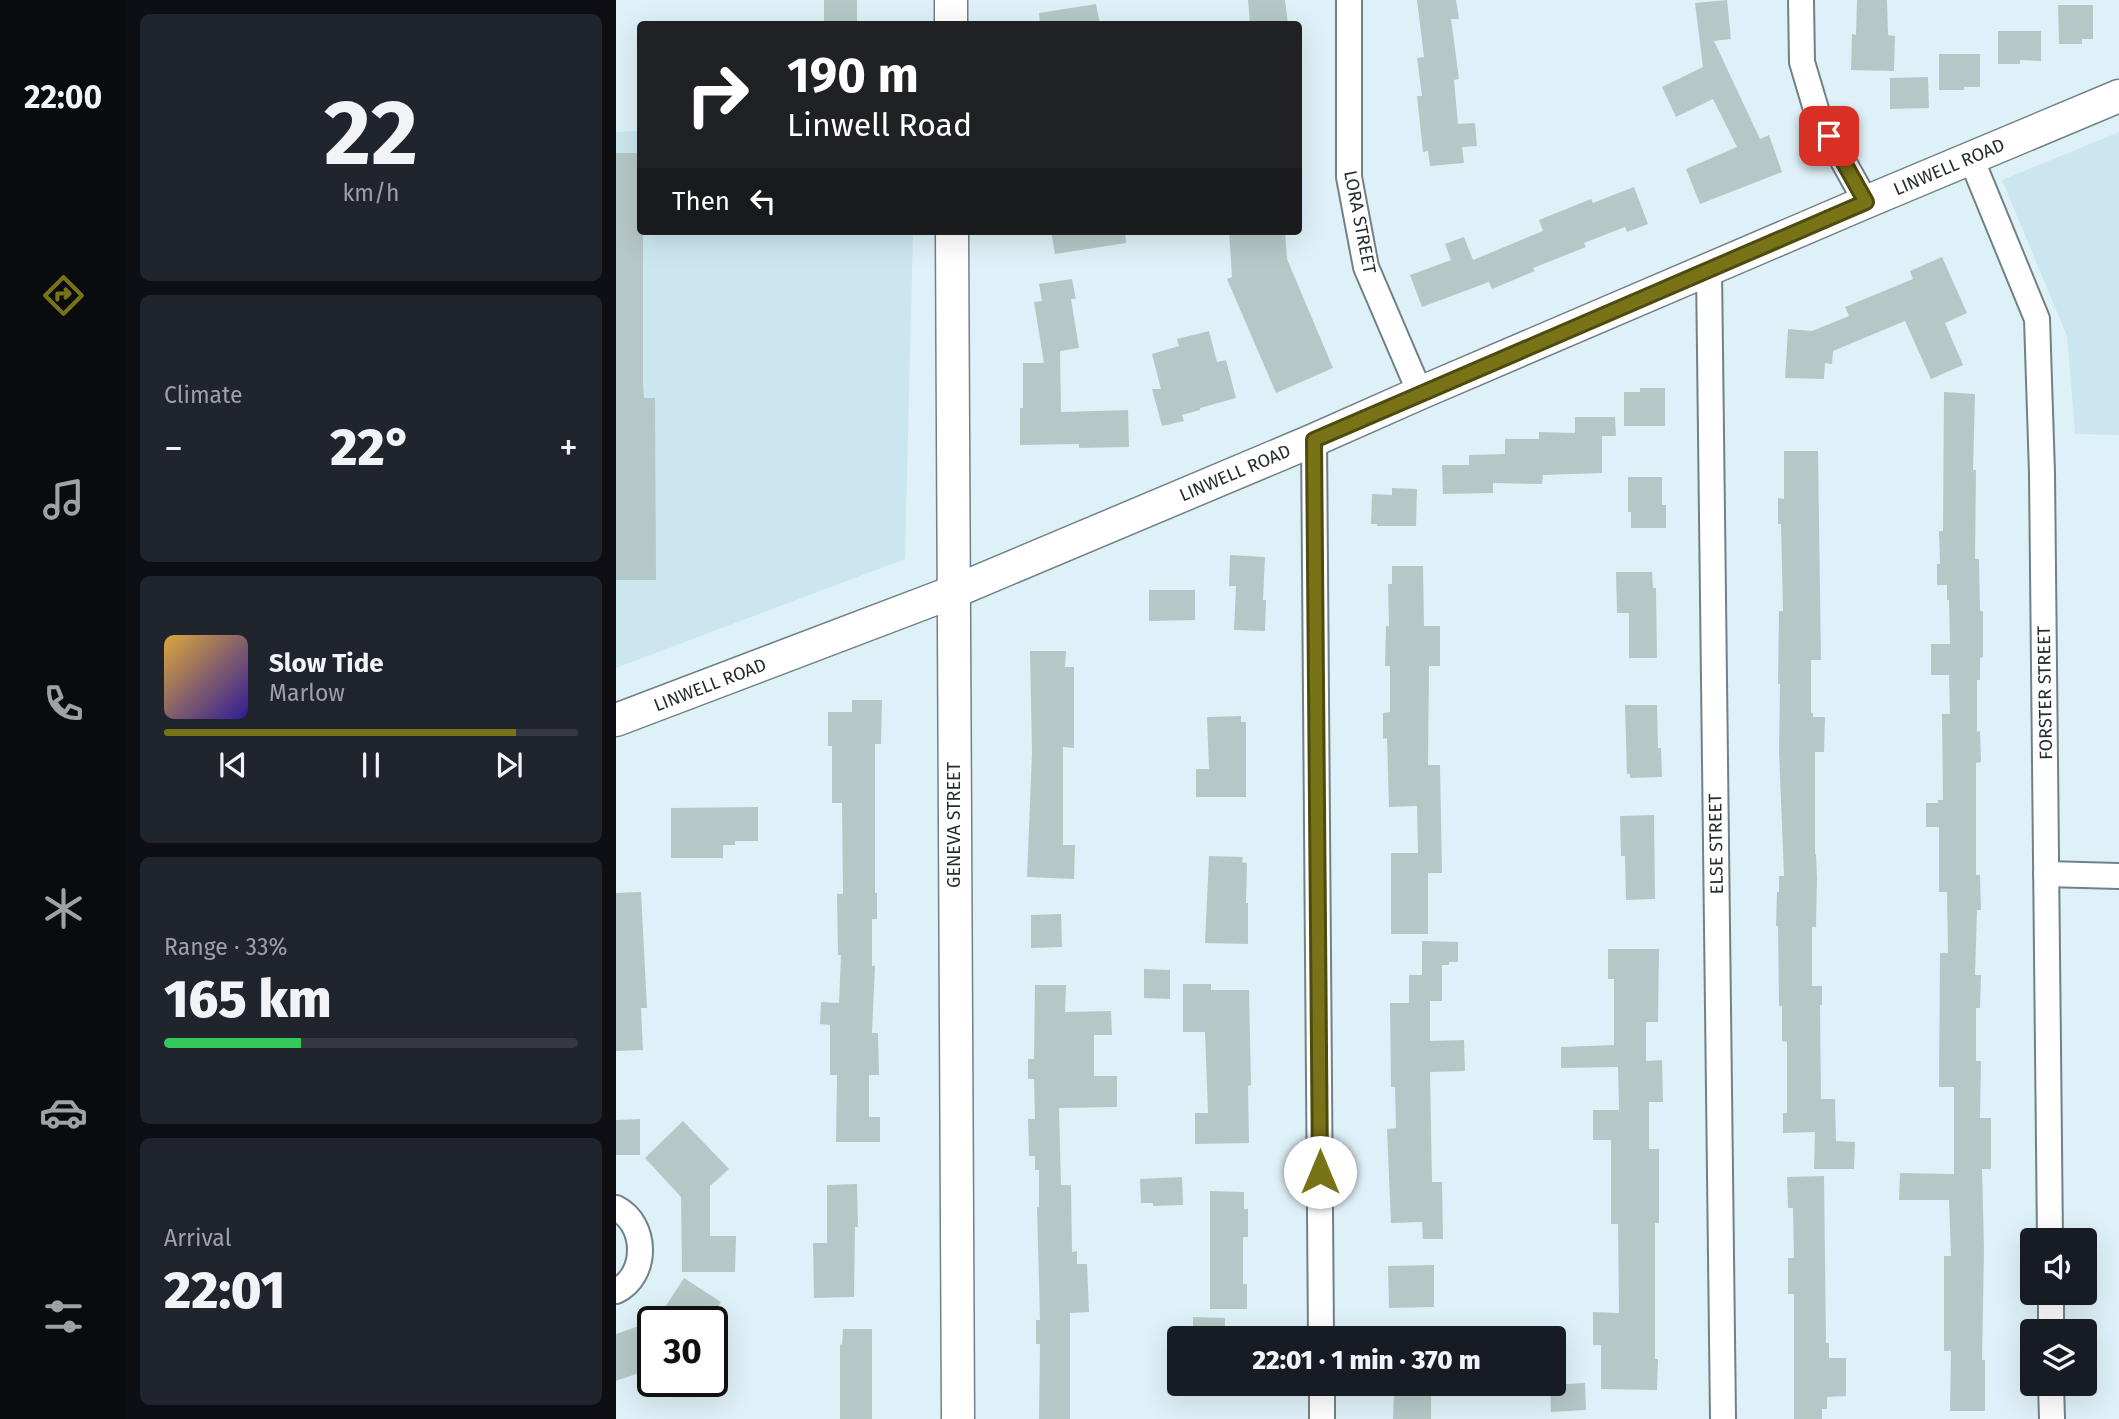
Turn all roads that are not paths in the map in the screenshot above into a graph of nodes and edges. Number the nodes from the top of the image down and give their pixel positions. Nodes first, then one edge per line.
1 (951, 0) edge
2 (1349, 0) edge
3 (1801, 0) edge
4 (951, 21) edge
5 (2119, 96) edge
6 (1971, 158) junction
7 (1866, 202) junction
8 (952, 235) edge
9 (1710, 269) junction
10 (1420, 393) junction
11 (1314, 440) junction
12 (953, 592) junction
13 (616, 720) edge
14 (2046, 874) junction
15 (2119, 876) edge
16 (616, 1208) edge
17 (2050, 1228) edge
18 (616, 1291) edge
19 (1321, 1326) edge
20 (1322, 1396) edge
21 (2052, 1396) edge
22 (958, 1419) edge
23 (1322, 1419) edge
24 (1723, 1419) edge
25 (2052, 1419) edge

1 - 4 main road
2 - 10 street, LORA STREET
3 - 7 street
5 - 6 main road, LINWELL ROAD
6 - 7 main road, LINWELL ROAD
6 - 14 street, FORSTER STREET
7 - 9 main road, LINWELL ROAD
8 - 12 main road, GENEVA STREET
9 - 10 main road, LINWELL ROAD
9 - 24 street, ELSE STREET
10 - 11 main road, LINWELL ROAD
11 - 12 main road, LINWELL ROAD
11 - 19 street
12 - 13 main road, LINWELL ROAD
12 - 22 main road, GENEVA STREET
14 - 15 street
14 - 17 street, FORSTER STREET
16 - 18 street
20 - 23 street
21 - 25 street

